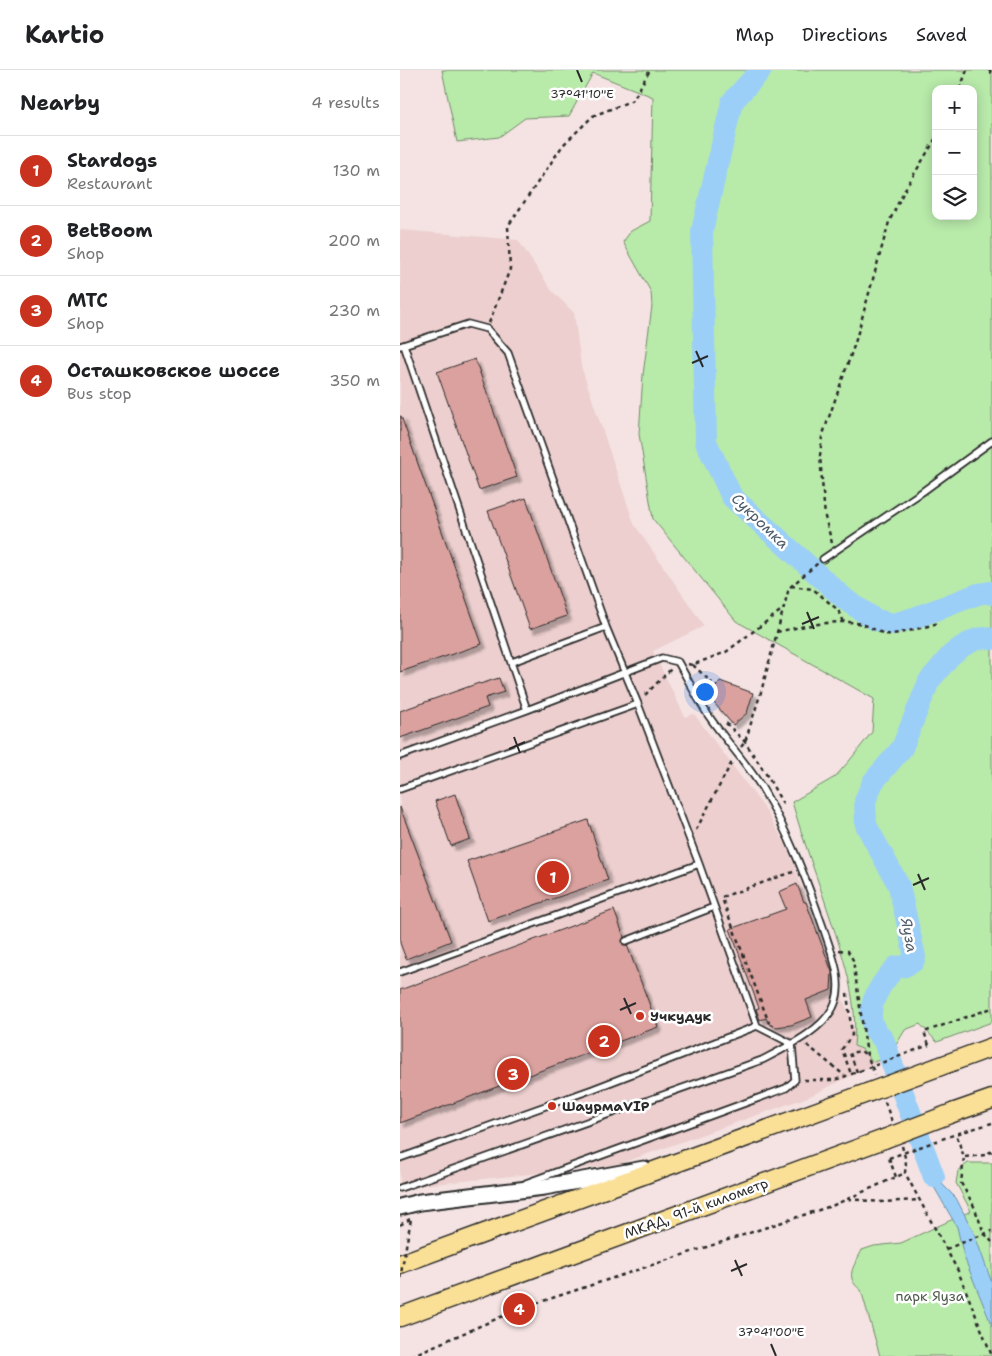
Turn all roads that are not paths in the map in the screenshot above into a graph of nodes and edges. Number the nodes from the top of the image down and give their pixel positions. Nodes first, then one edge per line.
1 (402, 346) edge
2 (992, 441) edge
3 (823, 559) road end
4 (606, 627) junction
5 (512, 662) junction
6 (625, 672) junction
7 (638, 704) junction
8 (527, 710) junction
9 (400, 756) edge
10 (400, 789) edge
11 (699, 864) junction
12 (714, 907) junction
13 (626, 941) dead end
14 (400, 972) edge
15 (757, 1026) junction
16 (792, 1044) junction
17 (992, 1048) edge
18 (992, 1098) edge
19 (400, 1158) edge
20 (675, 1163) junction
21 (400, 1188) edge
22 (506, 1191) junction
23 (400, 1207) edge
24 (400, 1264) edge
25 (474, 1290) junction
26 (400, 1317) edge
27 (400, 1324) edge

1 - 4 lane
1 - 5 lane
2 - 3 lane
4 - 5 lane
4 - 6 lane
5 - 8 lane
6 - 7 lane
6 - 8 lane
6 - 16 lane
7 - 10 lane
7 - 11 lane
8 - 9 lane
11 - 12 lane
11 - 14 lane
12 - 13 lane
12 - 15 lane
15 - 16 lane
15 - 19 lane
16 - 21 lane
16 - 22 lane
17 - 20 highway, bridge
18 - 25 highway, МКАД, 91-й километр, bridge
20 - 22 main road
20 - 24 highway
22 - 23 main road
25 - 26 highway, МКАД, 91-й километр
25 - 27 main road

